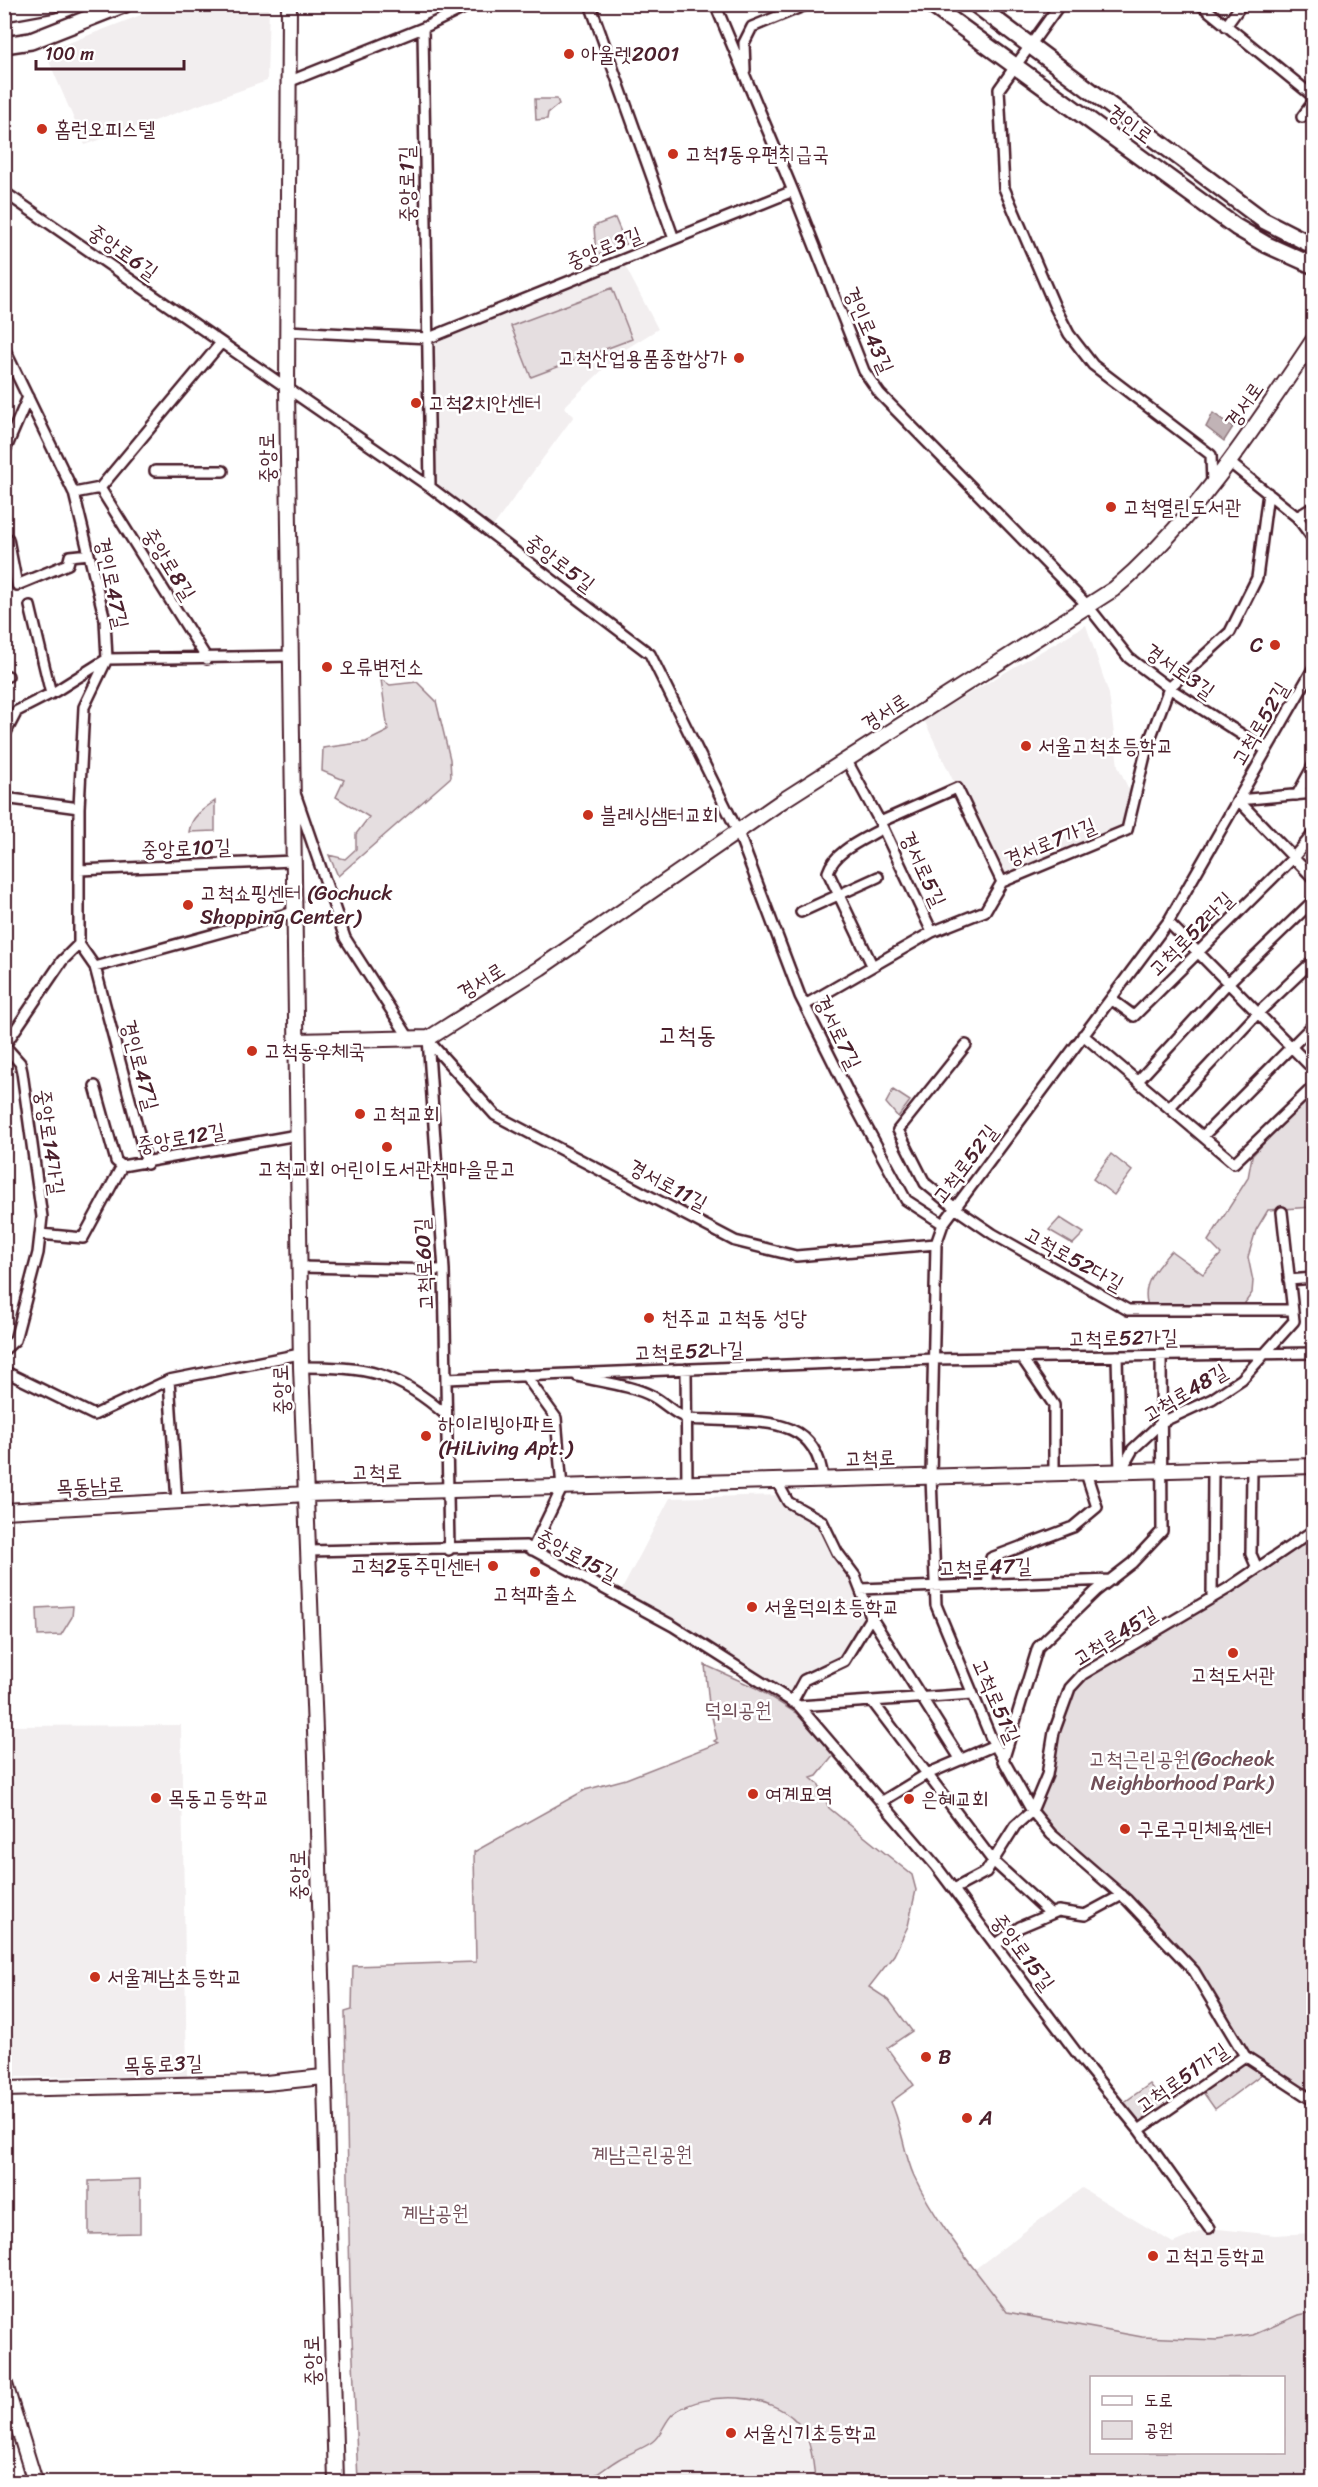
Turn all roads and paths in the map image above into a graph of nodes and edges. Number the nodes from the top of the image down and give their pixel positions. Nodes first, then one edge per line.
1 (54, 4) edge
2 (125, 4) edge
3 (289, 4) edge
4 (472, 4) edge
5 (590, 4) edge
6 (715, 4) edge
7 (808, 4) edge
8 (930, 4) edge
9 (975, 4) edge
10 (1060, 4) edge
11 (1200, 4) edge
12 (1242, 4) edge
13 (4, 14) edge
14 (1226, 26) junction
15 (423, 28) junction
16 (1029, 44) junction
17 (4, 45) edge
18 (1013, 65) junction
19 (288, 82) junction
20 (747, 84) junction
21 (1314, 97) edge
22 (1314, 101) edge
23 (1302, 117) dead end
24 (793, 191) junction
25 (4, 192) edge
26 (674, 239) junction
27 (1314, 246) edge
28 (1314, 266) edge
29 (287, 331) junction
30 (429, 338) junction
31 (1314, 339) edge
32 (221, 342) junction
33 (4, 348) edge
34 (287, 388) junction
35 (28, 397) junction
36 (4, 453) edge
37 (1229, 462) junction
38 (155, 471) dead end
39 (223, 471) dead end
40 (1212, 484) junction
41 (430, 487) junction
42 (100, 488) junction
43 (74, 493) junction
44 (1268, 493) junction
45 (1314, 507) edge
46 (1297, 517) junction
47 (4, 539) edge
48 (1314, 540) edge
49 (89, 554) junction
50 (30, 606) dead end
51 (1088, 606) junction
52 (291, 656) junction
53 (107, 658) junction
54 (207, 659) junction
55 (1314, 667) edge
56 (1169, 688) junction
57 (51, 694) junction
58 (4, 736) edge
59 (1266, 750) junction
60 (847, 761) junction
61 (1314, 764) edge
62 (292, 785) junction
63 (1314, 793) edge
64 (1297, 795) junction
65 (4, 798) edge
66 (1238, 800) junction
67 (80, 808) junction
68 (882, 825) junction
69 (738, 832) junction
70 (1314, 833) edge
71 (1293, 858) junction
72 (293, 861) junction
73 (79, 870) junction
74 (878, 877) dead end
75 (1314, 879) edge
76 (1002, 882) junction
77 (839, 896) junction
78 (1314, 900) edge
79 (294, 912) junction
80 (801, 912) dead end
81 (1168, 922) junction
82 (932, 932) junction
83 (79, 944) junction
84 (1197, 952) junction
85 (1314, 960) edge
86 (872, 965) junction
87 (95, 967) junction
88 (1228, 983) junction
89 (1112, 999) junction
90 (805, 1005) junction
91 (1258, 1013) junction
92 (1314, 1024) edge
93 (1083, 1035) junction
94 (409, 1038) junction
95 (428, 1038) junction
96 (296, 1041) junction
97 (966, 1044) dead end
98 (5, 1045) edge
99 (1290, 1046) junction
100 (1314, 1070) edge
101 (1138, 1081) junction
102 (95, 1086) dead end
103 (1314, 1086) edge
104 (1170, 1107) junction
105 (297, 1135) junction
106 (1203, 1136) junction
107 (147, 1164) junction
108 (122, 1166) junction
109 (955, 1208) junction
110 (1282, 1212) dead end
111 (943, 1224) junction
112 (40, 1234) junction
113 (936, 1244) junction
114 (299, 1267) junction
115 (444, 1270) junction
116 (1314, 1278) edge
117 (1289, 1280) junction
118 (1292, 1310) junction
119 (4, 1350) edge
120 (1314, 1353) edge
121 (1266, 1354) junction
122 (1117, 1356) junction
123 (1161, 1356) junction
124 (1022, 1358) junction
125 (933, 1359) junction
126 (301, 1361) junction
127 (686, 1369) junction
128 (4, 1371) edge
129 (567, 1374) junction
130 (525, 1375) junction
131 (446, 1379) junction
132 (169, 1380) junction
133 (447, 1416) junction
134 (687, 1418) junction
135 (1162, 1422) junction
136 (1314, 1466) edge
137 (1252, 1468) junction
138 (1213, 1469) junction
139 (1163, 1470) junction
140 (1120, 1472) junction
141 (1086, 1473) junction
142 (1054, 1474) junction
143 (931, 1477) junction
144 (823, 1480) junction
145 (777, 1482) junction
146 (687, 1484) junction
147 (562, 1488) junction
148 (448, 1491) junction
149 (307, 1494) junction
150 (177, 1502) junction
151 (4, 1511) edge
152 (1314, 1530) edge
153 (449, 1550) junction
154 (532, 1550) junction
155 (309, 1551) junction
156 (1257, 1568) junction
157 (1111, 1580) junction
158 (987, 1585) junction
159 (935, 1586) junction
160 (860, 1589) junction
161 (1212, 1598) junction
162 (871, 1617) junction
163 (973, 1694) junction
164 (920, 1698) junction
165 (872, 1701) junction
166 (795, 1704) junction
167 (995, 1745) junction
168 (961, 1760) junction
169 (1003, 1761) junction
170 (927, 1774) junction
171 (881, 1802) junction
172 (1032, 1811) junction
173 (993, 1861) junction
174 (954, 1889) junction
175 (1122, 1895) junction
176 (1052, 1914) junction
177 (995, 1945) junction
178 (1245, 2056) junction
179 (323, 2077) junction
180 (4, 2089) edge
181 (1314, 2101) edge
182 (1139, 2130) junction
183 (1209, 2228) dead end
184 (4, 2381) edge
185 (35, 2482) edge
186 (336, 2482) edge

1 - 13 main road
2 - 17 main road
3 - 19 main road, 중앙로
4 - 15 street
5 - 26 street
6 - 20 street, 경인로43길
7 - 20 street
8 - 18 main road, 경인로
9 - 16 main road, 경인로
10 - 16 street
11 - 14 street
12 - 14 street
14 - 21 street
15 - 19 street
15 - 30 street, 중앙로1길
16 - 18 street
16 - 27 main road, 경인로
18 - 28 main road, 경인로
18 - 40 street
19 - 29 main road, 중앙로
20 - 24 street, 경인로43길
22 - 23 street
24 - 26 street, 중앙로3길
24 - 51 street, 경인로43길
25 - 32 street, 중앙로6길
26 - 30 street, 중앙로3길
29 - 30 street, 중앙로3길
29 - 34 main road, 중앙로
30 - 41 street
31 - 37 main road, 경서로
32 - 34 street, 중앙로6길
32 - 42 street
33 - 35 street, 경인로47길
34 - 41 street, 중앙로5길
34 - 52 main road, 중앙로
35 - 36 street
35 - 43 street, 경인로47길
37 - 40 main road, 경서로
37 - 44 street
38 - 39 street
40 - 51 main road, 경서로
41 - 69 street, 중앙로5길
42 - 43 street
42 - 54 street, 중앙로8길
43 - 49 street, 경인로47길
44 - 46 street
44 - 56 street
45 - 46 street
46 - 48 street
47 - 49 street
49 - 53 street, 경인로47길
50 - 57 street
51 - 56 street, 경서로3길
51 - 60 main road, 경서로
52 - 54 street
52 - 62 main road, 중앙로
53 - 54 street
53 - 57 street
53 - 67 street, 경인로47길
55 - 59 street, 고척로52길
56 - 59 street, 경서로3길
56 - 76 street, 경서로7가길
57 - 58 street
59 - 66 street, 고척로52길
60 - 68 street, 경서로5길
60 - 69 main road, 경서로
61 - 64 street
62 - 72 main road, 중앙로
62 - 94 street
63 - 64 street, 고척로52길
64 - 66 street, 고척로52길
65 - 67 street
66 - 71 street
66 - 81 street, 고척로52길
67 - 73 street, 경인로47길
68 - 76 street, 경서로5길
68 - 77 street
68 - 82 street, 경서로5길
69 - 90 street, 경서로7길
69 - 95 main road, 경서로
70 - 71 street, 고척로52라길
71 - 75 street
71 - 84 street, 고척로52라길
72 - 73 street, 중앙로10길
72 - 79 main road, 중앙로
73 - 83 street, 경인로47길
74 - 77 street
76 - 82 street, 경서로7가길
77 - 80 street
77 - 86 street
78 - 88 street
79 - 87 street
79 - 96 main road, 중앙로
81 - 84 street
81 - 89 street, 고척로52길
82 - 86 street, 경서로7가길
83 - 87 street, 경인로47길
83 - 98 street
84 - 88 street
84 - 89 street, 고척로52라길
85 - 91 street
86 - 90 street, 경서로7가길
87 - 107 street, 경인로47길
88 - 91 street
88 - 101 street
89 - 93 street, 고척로52길
90 - 111 street, 경서로7길
91 - 99 street
91 - 104 street
92 - 99 street
93 - 101 street
93 - 109 street, 고척로52길
94 - 95 main road
94 - 96 main road
95 - 113 street, 경서로11길
95 - 115 street, 고척로60길
96 - 105 main road, 중앙로
97 - 109 street, 고척로52다길
98 - 112 street, 중앙로14가길
99 - 100 street
99 - 106 street
101 - 104 street
102 - 108 street
103 - 106 street
104 - 106 street
105 - 107 street, 중앙로12길
105 - 114 main road, 중앙로
107 - 108 street, 중앙로12길
108 - 112 street, 중앙로12길
109 - 111 street, 고척로52길
109 - 118 street, 고척로52다길
110 - 117 street, 고척로48길
111 - 113 street, 고척로52길
112 - 119 street, 중앙로14가길
113 - 125 street, 고척로52길
114 - 115 street
114 - 126 main road, 중앙로
115 - 131 street, 고척로60길
116 - 117 street
117 - 118 street, 고척로48길
118 - 121 street, 고척로48길
120 - 121 street, 고척로52가길
121 - 123 street, 고척로52가길
121 - 135 street, 고척로48길
122 - 123 street, 고척로52가길
122 - 124 street, 고척로52가길
122 - 140 street
123 - 135 street
124 - 125 street, 고척로52가길
124 - 142 street
125 - 127 street, 고척로52나길
125 - 143 street, 고척로52길
126 - 132 street
126 - 133 street
126 - 149 main road, 중앙로
127 - 129 street, 고척로52나길
127 - 134 street
128 - 132 street
129 - 130 street, 고척로52나길
129 - 134 street
130 - 131 street, 고척로52나길
130 - 147 street
131 - 133 street, 고척로60길
132 - 150 street
133 - 148 street, 고척로60길
134 - 144 street
134 - 146 street
135 - 139 street
135 - 140 street, 고척로48길
136 - 137 main road, 고척로
137 - 138 main road, 고척로
137 - 156 street
138 - 139 main road, 고척로
138 - 161 street
139 - 140 main road, 고척로
139 - 157 street
140 - 141 main road, 고척로
141 - 142 main road, 고척로
141 - 158 street
142 - 143 main road, 고척로
143 - 144 main road, 고척로
143 - 159 street, 고척로51길
144 - 145 main road, 고척로
145 - 146 main road, 고척로
145 - 160 street
146 - 147 main road, 고척로
147 - 148 main road, 고척로
147 - 154 street
148 - 149 main road, 고척로
148 - 153 street
149 - 150 main road, 목동남로
149 - 155 main road, 중앙로
150 - 151 main road, 목동남로
152 - 156 street, 고척로45길
153 - 154 street, 중앙로15길
153 - 155 street, 중앙로15길
154 - 166 street, 중앙로15길
155 - 179 main road, 중앙로
156 - 161 street, 고척로45길
157 - 158 street, 고척로47길
157 - 169 street
158 - 159 street, 고척로47길
159 - 160 street, 고척로47길
159 - 163 street, 고척로51길
160 - 162 street
161 - 172 street, 고척로45길
162 - 164 street
162 - 166 street
163 - 164 street
163 - 167 street, 고척로51길
164 - 165 street
164 - 168 street
165 - 166 street
165 - 170 street
166 - 171 street, 중앙로15길
167 - 168 street
167 - 169 street, 고척로51길
168 - 170 street
169 - 172 street, 고척로51길
170 - 171 street
170 - 173 street
171 - 174 street, 중앙로15길
172 - 173 street, 고척로45길
172 - 175 street, 고척로51길
173 - 174 street, 고척로45길
173 - 176 street
174 - 177 street, 중앙로15길
175 - 176 street
175 - 178 street, 고척로51길
176 - 177 street
177 - 182 street, 중앙로15길
178 - 181 street, 고척로51길
178 - 182 street, 고척로51가길
179 - 180 main road, 목동로3길
179 - 186 main road, 중앙로
182 - 183 street, 중앙로15길
184 - 185 main road

